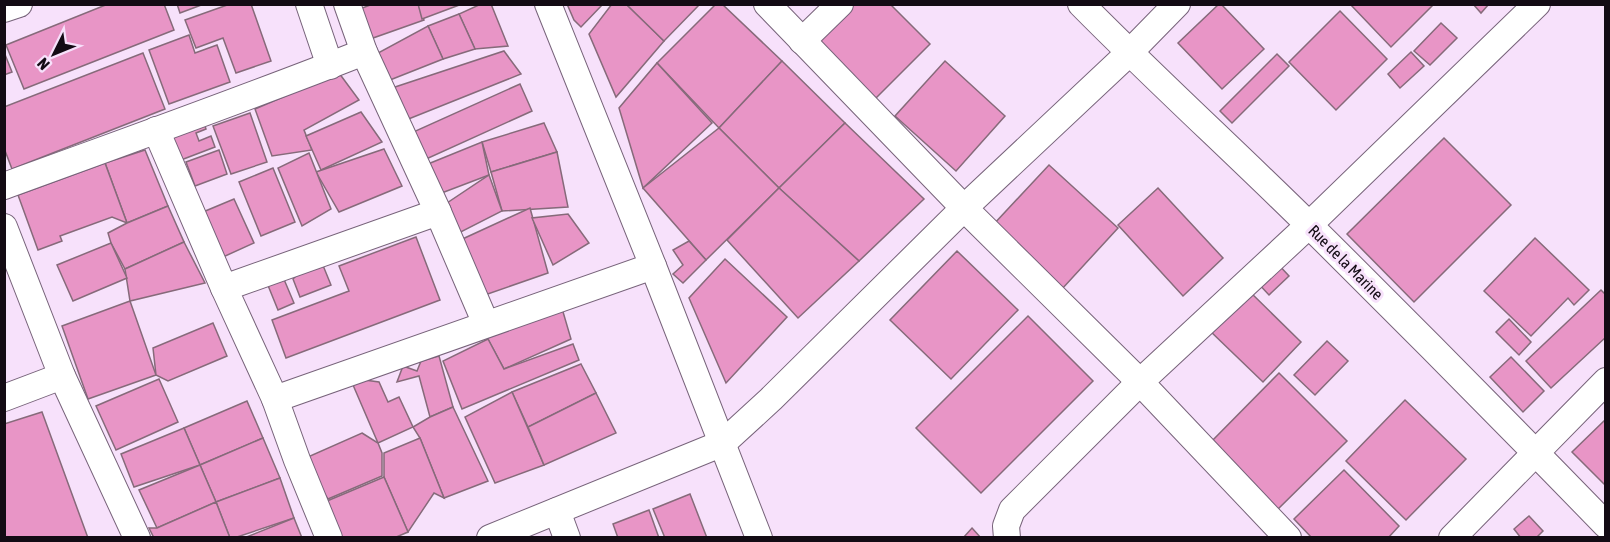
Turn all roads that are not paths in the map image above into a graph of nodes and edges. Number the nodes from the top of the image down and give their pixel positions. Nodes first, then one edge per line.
1 (19, 4) edge
2 (309, 4) edge
3 (347, 4) edge
4 (548, 4) edge
5 (766, 4) edge
6 (840, 4) edge
7 (1082, 4) edge
8 (1177, 4) edge
9 (1537, 4) edge
10 (4, 9) edge
11 (802, 41) junction
12 (364, 52) junction
13 (1129, 53) junction
14 (330, 66) junction
15 (156, 130) junction
16 (4, 186) edge
17 (964, 208) junction
18 (438, 212) junction
19 (1309, 225) junction
20 (4, 227) edge
21 (653, 266) junction
22 (224, 288) junction
23 (486, 324) junction
24 (62, 376) junction
25 (1605, 381) edge
26 (1140, 382) junction
27 (4, 398) edge
28 (275, 399) junction
29 (723, 443) junction
30 (1536, 453) junction
31 (557, 511) junction
32 (1605, 525) edge
33 (137, 537) edge
34 (329, 537) edge
35 (490, 537) edge
36 (567, 537) edge
37 (759, 537) edge
38 (1008, 537) edge
39 (1288, 537) edge
40 (1452, 537) edge

1 - 10 street
2 - 14 street
3 - 12 street
4 - 21 street
5 - 11 street
6 - 11 street
7 - 13 street, Rue de la Marine
8 - 13 street
9 - 19 street
11 - 17 street
12 - 14 street
12 - 18 street
13 - 17 street
13 - 19 street, Rue de la Marine
14 - 15 street
15 - 16 street
15 - 22 street
17 - 26 street
17 - 29 street
18 - 22 street
18 - 23 street
19 - 26 street
19 - 30 street, Rue de la Marine
20 - 24 street
21 - 23 street
21 - 29 street
22 - 28 street
23 - 28 street
24 - 27 street
24 - 33 street
25 - 30 street
26 - 38 street
26 - 39 street
28 - 34 street
29 - 31 street
29 - 37 street
30 - 32 street, Rue de la Marine
30 - 40 street
31 - 35 street
31 - 36 street

